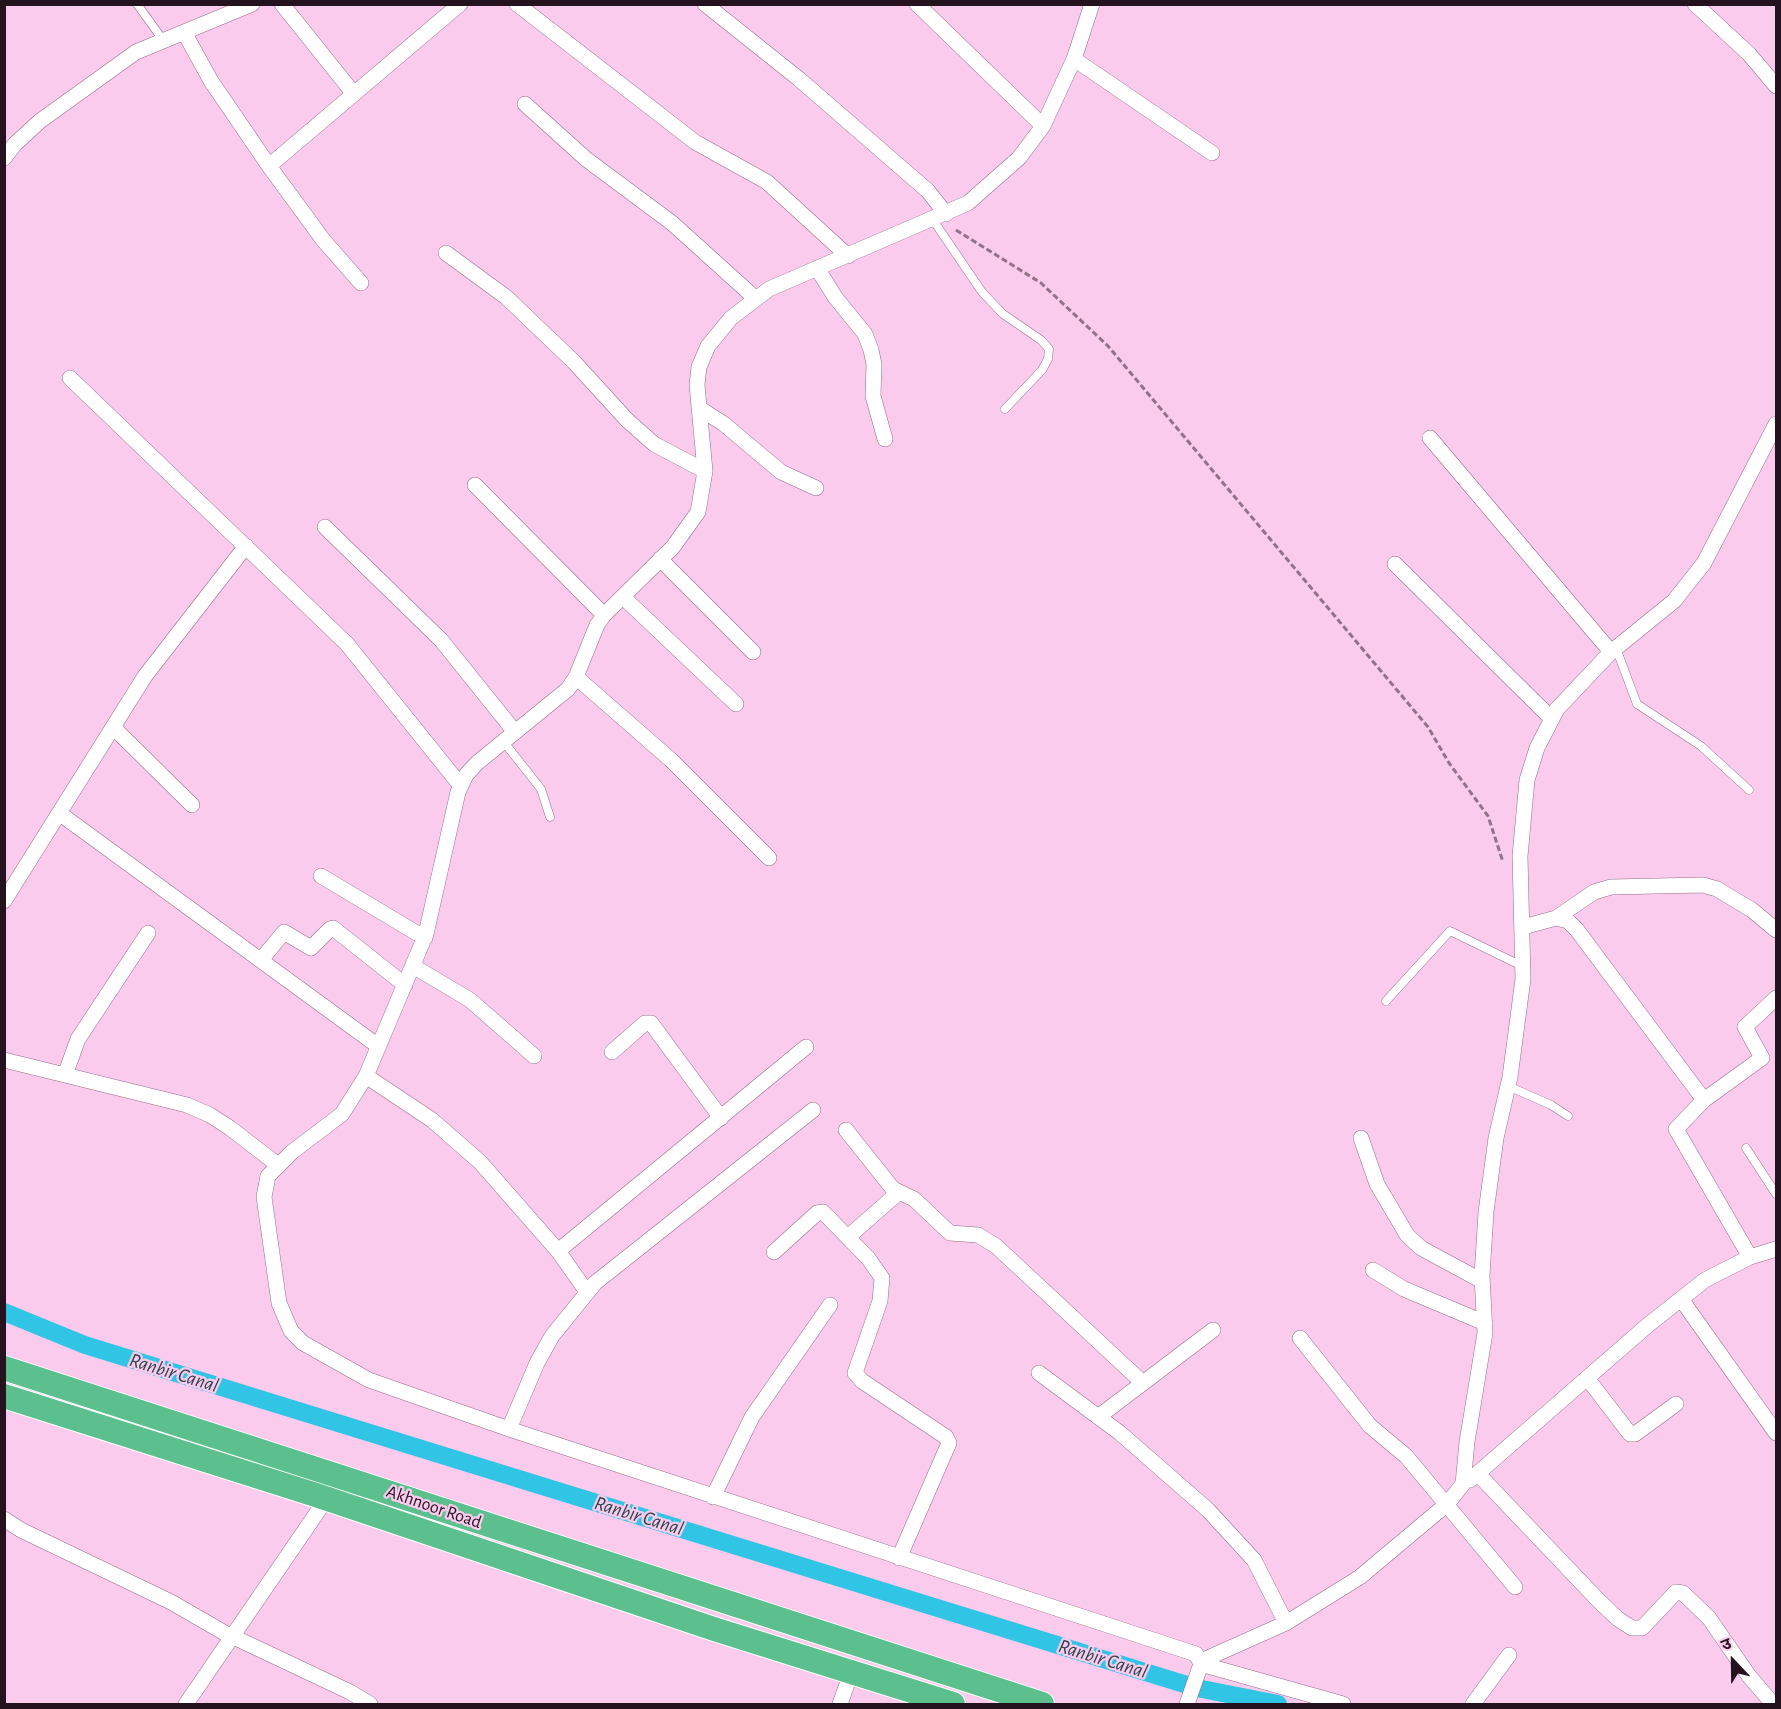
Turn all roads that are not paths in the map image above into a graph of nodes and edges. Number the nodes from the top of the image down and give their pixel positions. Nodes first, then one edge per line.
1 (137, 4) edge
2 (252, 4) edge
3 (282, 4) edge
4 (460, 4) edge
5 (517, 4) edge
6 (705, 4) edge
7 (917, 4) edge
8 (1092, 4) edge
9 (1695, 4) edge
10 (184, 32) junction
11 (163, 40) junction
12 (1074, 59) junction
13 (1776, 86) edge
14 (354, 94) junction
15 (525, 104) dead end
16 (1043, 126) junction
17 (1212, 153) dead end
18 (4, 158) edge
19 (269, 166) junction
20 (938, 217) junction
21 (446, 253) dead end
22 (848, 256) junction
23 (817, 268) junction
24 (361, 283) dead end
25 (755, 298) junction
26 (70, 378) dead end
27 (699, 408) junction
28 (1005, 409) dead end
29 (1776, 424) edge
30 (1430, 438) dead end
31 (885, 439) dead end
32 (705, 471) junction
33 (475, 485) dead end
34 (816, 488) dead end
35 (325, 527) dead end
36 (246, 546) junction
37 (660, 559) junction
38 (1395, 564) dead end
39 (623, 597) junction
40 (604, 615) junction
41 (1613, 650) junction
42 (753, 652) dead end
43 (576, 677) junction
44 (736, 704) dead end
45 (1552, 719) junction
46 (113, 727) junction
47 (509, 736) junction
48 (461, 786) junction
49 (1749, 790) dead end
50 (192, 805) dead end
51 (59, 813) junction
52 (550, 817) dead end
53 (769, 858) dead end
54 (321, 876) dead end
55 (4, 901) edge
56 (1556, 918) junction
57 (1523, 927) junction
58 (1776, 930) edge
59 (148, 933) dead end
60 (425, 938) junction
61 (261, 960) junction
62 (413, 966) junction
63 (1523, 967) junction
64 (405, 985) junction
65 (1776, 998) edge
66 (1386, 1001) dead end
67 (378, 1046) junction
68 (806, 1047) dead end
69 (612, 1052) dead end
70 (534, 1056) dead end
71 (4, 1060) edge
72 (65, 1075) junction
73 (366, 1076) junction
74 (1508, 1086) junction
75 (1704, 1100) junction
76 (813, 1110) dead end
77 (1568, 1116) dead end
78 (721, 1118) junction
79 (846, 1130) dead end
80 (1361, 1138) dead end
81 (1746, 1148) dead end
82 (278, 1165) junction
83 (898, 1192) junction
84 (1776, 1194) edge
85 (848, 1237) junction
86 (1776, 1249) edge
87 (558, 1251) junction
88 (774, 1252) dead end
89 (1750, 1257) junction
90 (1373, 1270) dead end
91 (1482, 1281) junction
92 (587, 1292) junction
93 (1681, 1299) junction
94 (830, 1305) dead end
95 (1485, 1323) junction
96 (1213, 1330) dead end
97 (1300, 1338) dead end
98 (4, 1368) edge
99 (1040, 1373) dead end
100 (1587, 1378) junction
101 (1143, 1383) junction
102 (4, 1396) edge
103 (1676, 1404) dead end
104 (1098, 1417) junction
105 (509, 1429) junction
106 (1776, 1433) edge
107 (1478, 1474) junction
108 (1463, 1484) junction
109 (713, 1497) junction
110 (327, 1498) junction
111 (1447, 1504) junction
112 (4, 1519) edge
113 (899, 1558) junction
114 (1515, 1587) dead end
115 (1286, 1623) junction
116 (232, 1637) junction
117 (1509, 1655) dead end
118 (1200, 1665) junction
119 (851, 1672) junction
120 (186, 1704) edge
121 (370, 1704) edge
122 (840, 1704) edge
123 (953, 1704) edge
124 (1042, 1704) edge
125 (1187, 1704) edge
126 (1343, 1704) edge
127 (1473, 1704) edge
128 (1773, 1704) edge

1 - 11 lane
2 - 10 street
3 - 14 street
4 - 14 street
5 - 22 street
6 - 20 street
7 - 16 street
8 - 12 street
9 - 13 street
10 - 11 street
10 - 19 street
11 - 18 street
12 - 16 street
12 - 17 street
14 - 19 street
15 - 25 street
16 - 20 street
19 - 24 street
20 - 22 street
20 - 28 lane
21 - 32 street
22 - 23 street
23 - 25 street
23 - 31 street
25 - 27 street
26 - 36 street
27 - 32 street
27 - 34 street
29 - 41 street
30 - 41 street
32 - 37 street
33 - 40 street
35 - 47 street
36 - 46 street
36 - 48 street
37 - 39 street
37 - 42 street
38 - 45 street
39 - 40 street
39 - 44 street
40 - 43 street
41 - 45 street
41 - 49 lane
43 - 47 street
43 - 53 street
45 - 57 street
46 - 50 street
46 - 51 street
47 - 48 street
47 - 52 lane
48 - 60 street
51 - 55 street
51 - 61 street
54 - 60 street
56 - 57 street
56 - 58 street
56 - 75 street
57 - 63 street
59 - 72 street
60 - 62 street
61 - 64 street
61 - 67 street
62 - 64 street
62 - 70 street
63 - 66 lane
63 - 74 street
64 - 67 street
65 - 75 street
67 - 73 street
68 - 78 street
69 - 78 street
71 - 72 street
72 - 82 street
73 - 82 street
73 - 87 street
74 - 77 lane
74 - 91 street
75 - 89 street
76 - 92 street
78 - 87 street
79 - 83 street
80 - 91 street
81 - 84 lane
82 - 105 street
83 - 85 street
83 - 101 street
85 - 88 street
85 - 113 street
86 - 89 street
87 - 92 street
89 - 93 street
90 - 95 street
91 - 95 street
92 - 105 street
93 - 100 street
93 - 106 street
94 - 109 street
95 - 108 street
96 - 101 street
97 - 111 street
98 - 124 highway, Akhnoor Road
99 - 104 street
100 - 103 street
100 - 107 street
101 - 104 street
102 - 110 highway
104 - 115 street
105 - 109 street
107 - 108 street
107 - 128 street
108 - 111 street
109 - 113 street
110 - 116 street
110 - 119 highway
111 - 114 street
111 - 115 street
112 - 116 street
113 - 118 street
115 - 118 street
116 - 120 street
116 - 121 street
117 - 127 street
118 - 125 street
118 - 126 street
119 - 122 street
119 - 123 highway

